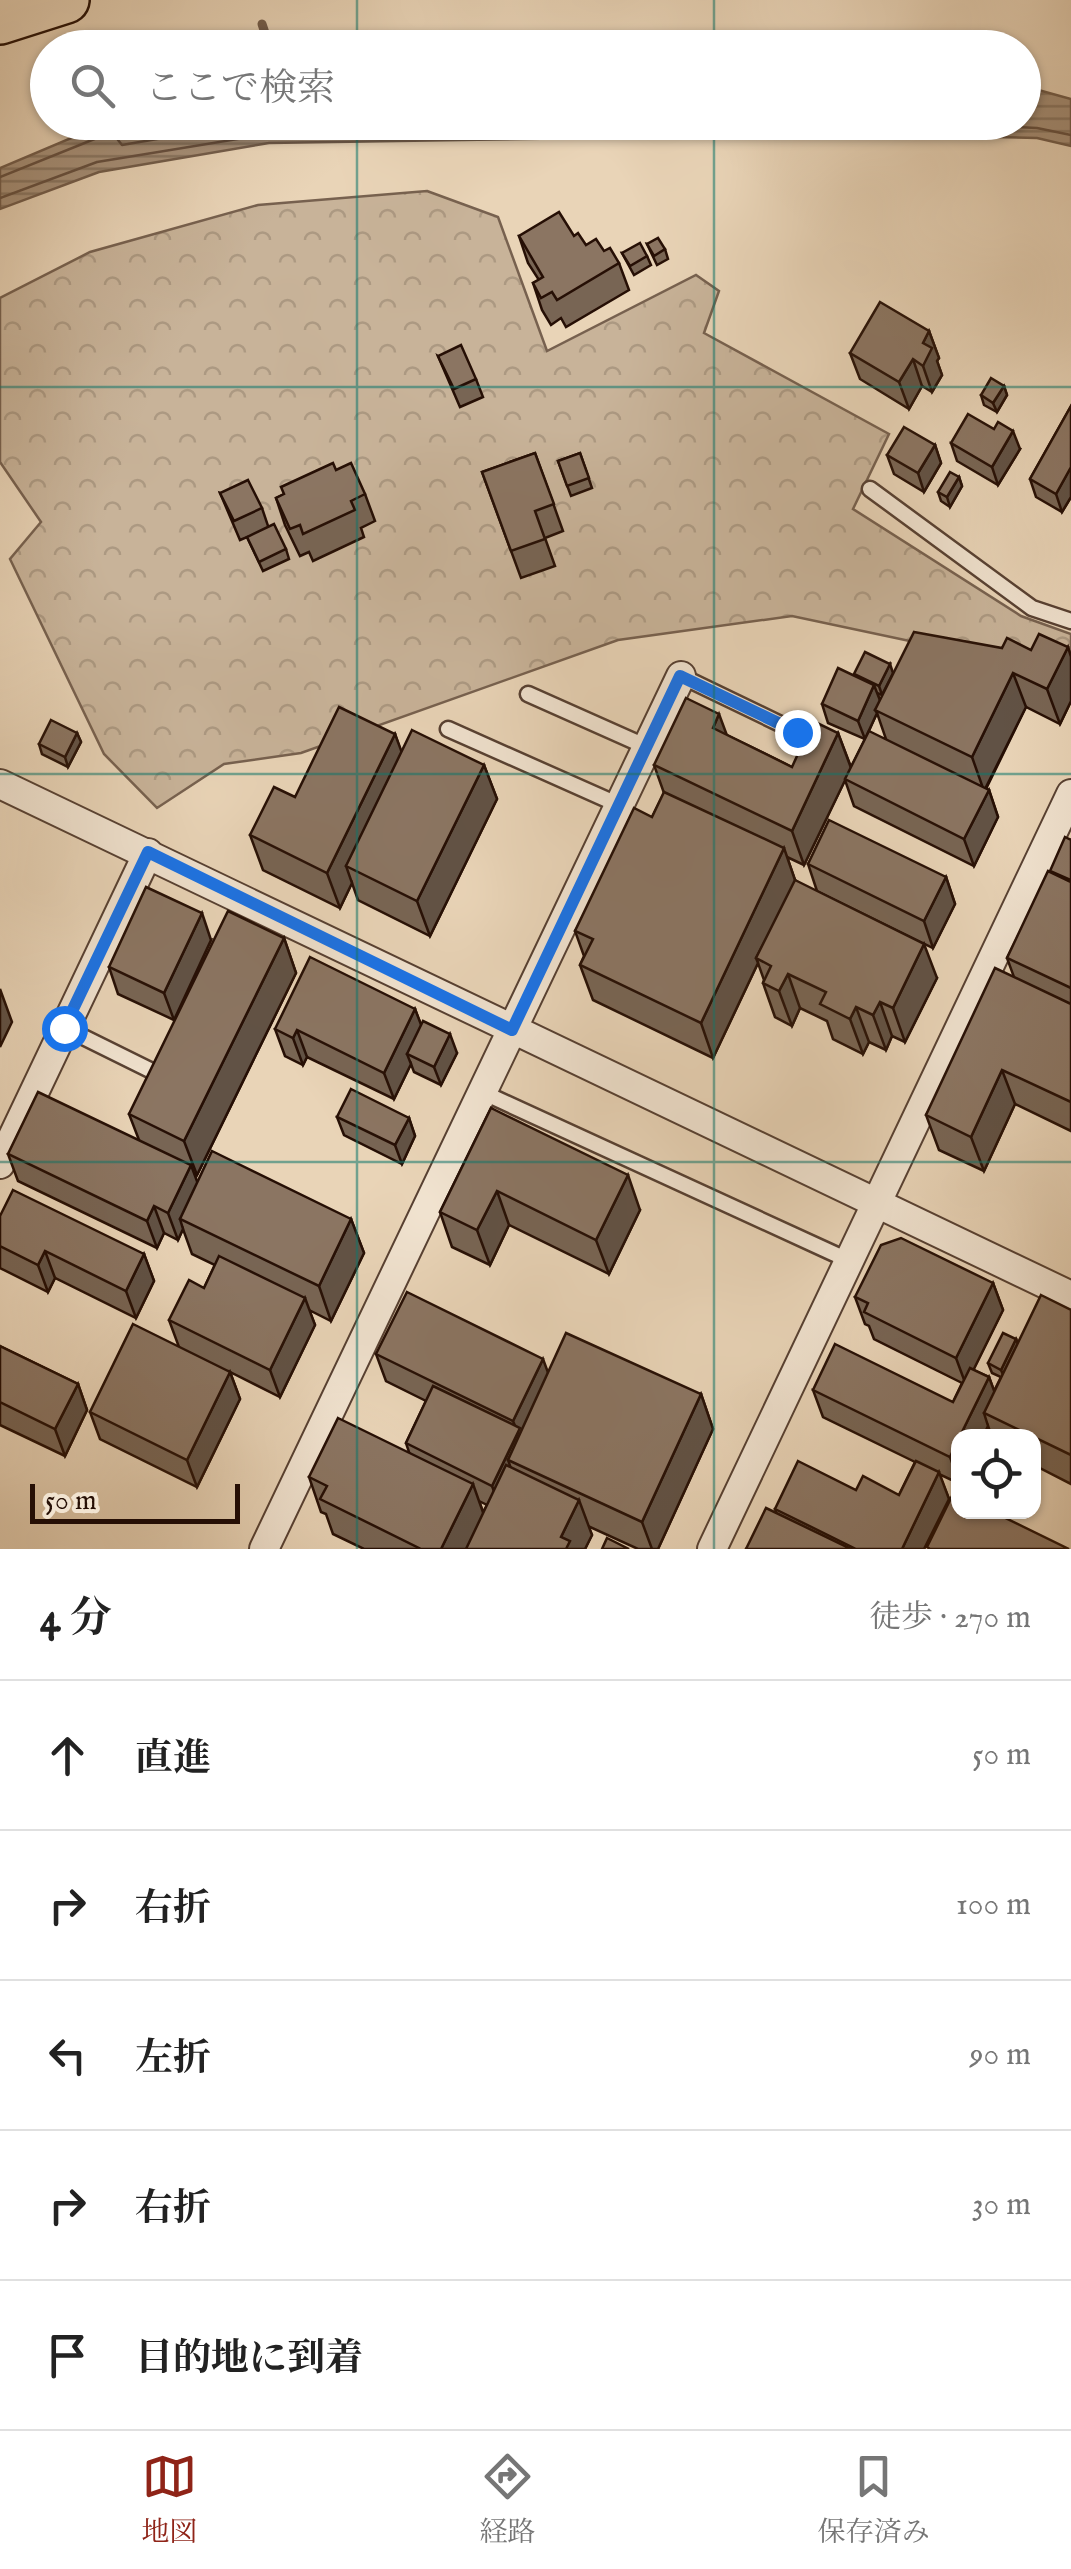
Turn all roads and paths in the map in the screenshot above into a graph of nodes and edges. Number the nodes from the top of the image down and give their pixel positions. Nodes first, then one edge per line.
1 (66, 0) edge
2 (0, 22) edge
3 (870, 489) dead end
4 (1071, 621) edge
5 (680, 676) joint
6 (528, 694) dead end
7 (448, 729) dead end
8 (797, 732) dead end
9 (647, 747) junction
10 (0, 784) edge
11 (1071, 794) edge
12 (619, 805) junction
13 (148, 852) junction
14 (64, 1028) junction
15 (512, 1030) junction
16 (158, 1074) edge
17 (482, 1092) junction
18 (0, 1164) edge
19 (877, 1205) junction
20 (850, 1261) junction
21 (1071, 1296) edge
22 (264, 1549) edge
23 (712, 1549) edge

1 - 2 main road
3 - 4 lane
5 - 8 lane
5 - 9 street
6 - 9 lane
7 - 12 lane
9 - 12 street
10 - 13 street
11 - 19 street
12 - 15 street
13 - 14 street
13 - 15 street
14 - 16 lane
14 - 18 street
15 - 17 street
15 - 19 street
17 - 20 lane
17 - 22 street
19 - 20 street
19 - 21 street
20 - 23 street

